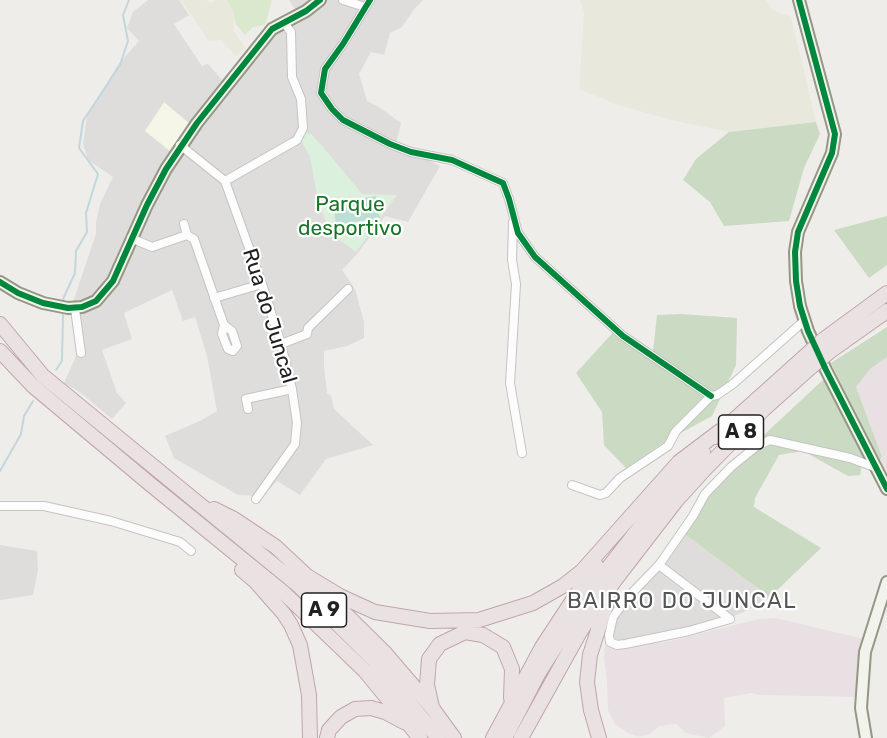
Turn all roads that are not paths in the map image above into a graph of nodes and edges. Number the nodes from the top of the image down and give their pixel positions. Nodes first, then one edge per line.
1 (320, 0) edge
2 (344, 0) edge
3 (799, 0) edge
4 (367, 4) edge
5 (284, 23) junction
6 (180, 145) junction
7 (225, 181) junction
8 (513, 215) junction
9 (184, 224) dead end
10 (187, 235) junction
11 (131, 238) junction
12 (0, 282) edge
13 (262, 284) junction
14 (348, 289) dead end
15 (887, 293) edge
16 (214, 298) junction
17 (75, 309) junction
18 (887, 311) edge
19 (805, 320) junction
20 (0, 324) edge
21 (224, 325) dead end
22 (281, 344) junction
23 (826, 346) junction
24 (0, 351) edge
25 (81, 353) dead end
26 (807, 362) junction
27 (292, 389) junction
28 (711, 396) junction
29 (248, 410) dead end
30 (720, 431) junction
31 (522, 453) dead end
32 (877, 468) junction
33 (572, 485) dead end
34 (887, 489) edge
35 (193, 500) junction
36 (256, 500) dead end
37 (0, 506) edge
38 (191, 518) junction
39 (621, 529) junction
40 (191, 551) dead end
41 (659, 565) junction
42 (307, 576) junction
43 (615, 580) junction
44 (887, 582) edge
45 (510, 706) junction
46 (433, 709) junction
47 (412, 726) junction
48 (310, 738) edge
49 (327, 738) edge
50 (420, 738) edge
51 (438, 738) edge
52 (454, 738) edge
53 (493, 738) edge
54 (505, 738) edge
55 (521, 738) edge
56 (599, 738) edge
57 (866, 738) edge

1 - 5 street
2 - 4 street
3 - 19 street
4 - 8 street
5 - 6 street
5 - 7 street
6 - 7 street
6 - 11 street
7 - 13 street, Rua do Juncal
8 - 28 street
8 - 31 street
9 - 10 street
10 - 11 street
10 - 16 street
11 - 17 street
12 - 17 street
13 - 16 street
13 - 22 street, Rua do Juncal
14 - 22 street
15 - 23 highway, A 8
16 - 21 street
17 - 25 street
18 - 23 highway, A 8
19 - 28 street
19 - 32 street
20 - 35 highway, A 9
22 - 27 street, Rua do Juncal
23 - 26 highway, A 8, bridge
24 - 38 highway, A 9
26 - 30 highway, A 8
26 - 43 highway, A 8
27 - 29 street
27 - 36 street, Rua do Juncal
28 - 33 street
30 - 39 highway
30 - 54 highway, A 8
32 - 34 street
32 - 41 street
35 - 42 highway
35 - 51 highway, A 9
37 - 40 street
38 - 47 highway, A 9
38 - 48 highway
39 - 42 highway
39 - 45 highway
41 - 41 street
42 - 46 highway
43 - 55 highway, A 8
43 - 56 highway
44 - 57 street
45 - 46 highway
45 - 53 highway
46 - 52 highway
47 - 49 highway
47 - 50 highway, A 9

